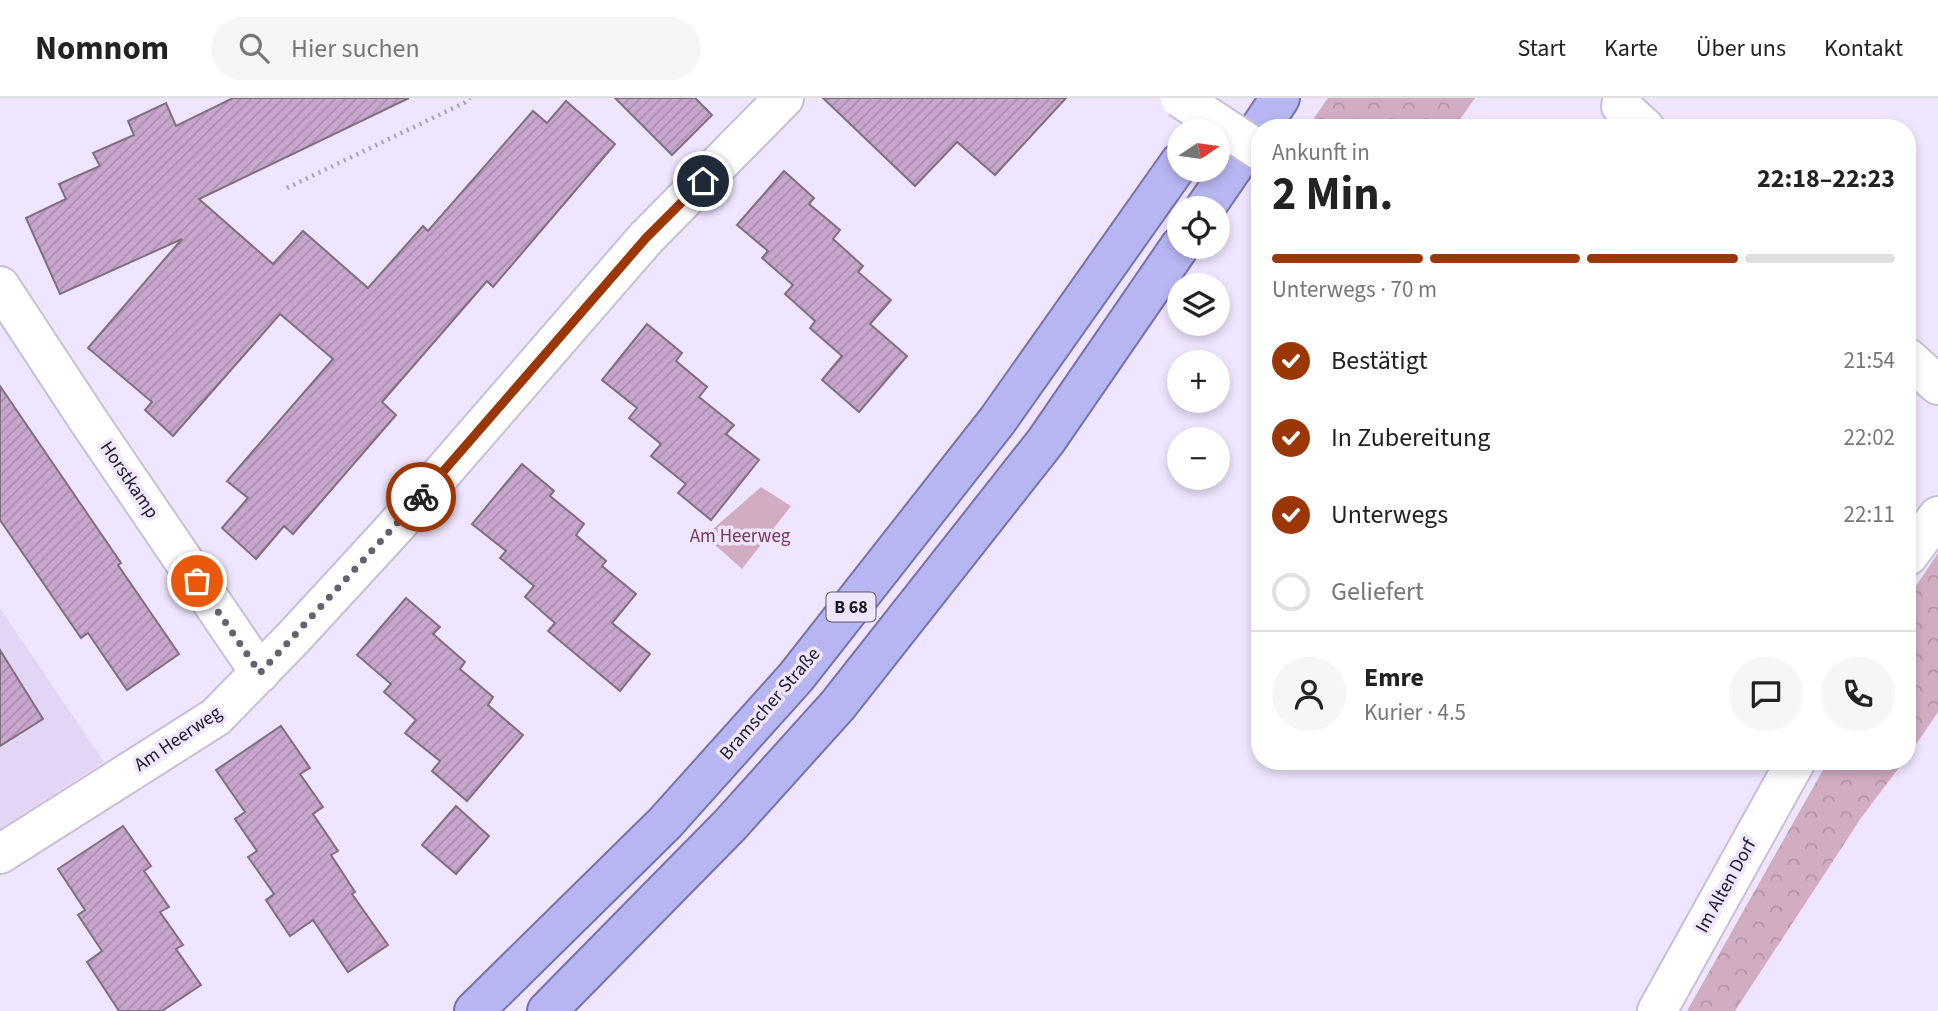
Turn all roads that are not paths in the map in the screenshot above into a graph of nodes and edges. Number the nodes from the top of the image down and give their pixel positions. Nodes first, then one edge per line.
1 (784, 98) edge
2 (1180, 98) edge
3 (1222, 98) edge
4 (1280, 98) edge
5 (1209, 119) edge
6 (1266, 119) edge
7 (1251, 141) edge
8 (1251, 145) edge
9 (1167, 180) edge
10 (1213, 196) edge
11 (1171, 259) edge
12 (0, 286) edge
13 (1916, 365) edge
14 (1938, 385) edge
15 (1938, 516) edge
16 (1916, 545) edge
17 (260, 673) junction
18 (1791, 770) edge
19 (0, 854) edge
20 (474, 1011) edge
21 (547, 1011) edge
22 (1657, 1011) edge

1 - 17 street, Am Heerweg
2 - 8 street, bridge
3 - 5 highway
4 - 6 highway
7 - 10 highway
9 - 20 highway, Bramscher Straße / B 68
11 - 21 highway, B 68
12 - 17 street, Horstkamp
13 - 14 street
15 - 16 street
17 - 19 street, Am Heerweg
18 - 22 street, Im Alten Dorf

